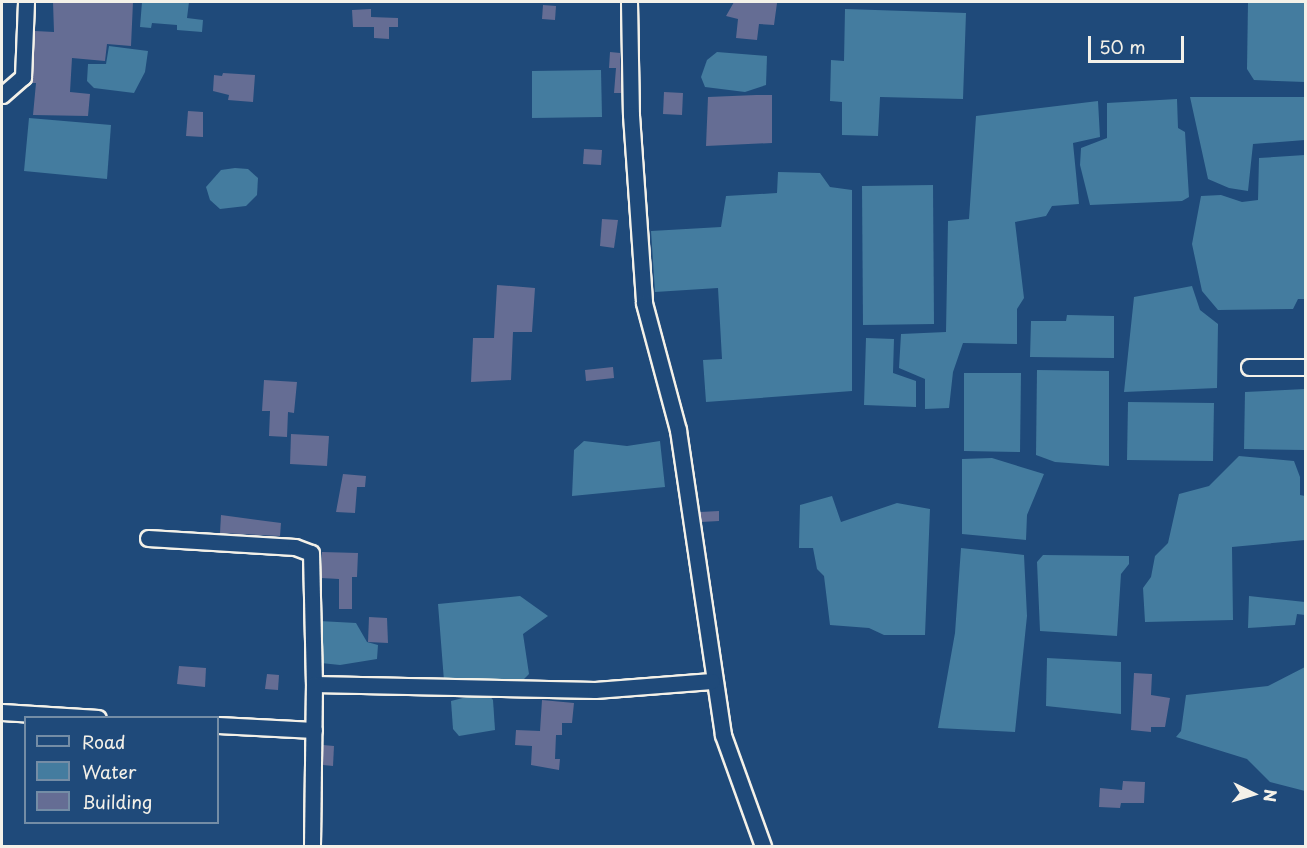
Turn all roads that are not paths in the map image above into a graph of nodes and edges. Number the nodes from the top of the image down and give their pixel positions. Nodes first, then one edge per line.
1 (26, 2) edge
2 (628, 2) edge
3 (2, 95) edge
4 (1249, 367) dead end
5 (1305, 367) edge
6 (148, 538) dead end
7 (712, 681) junction
8 (314, 684) junction
9 (2, 712) edge
10 (79, 716) edge
11 (219, 725) edge
12 (314, 730) junction
13 (312, 846) edge
14 (763, 846) edge

1 - 3 street
2 - 7 street
4 - 5 street
6 - 8 street
7 - 8 street
7 - 14 street
8 - 12 street
9 - 10 street
11 - 12 street
12 - 13 street

